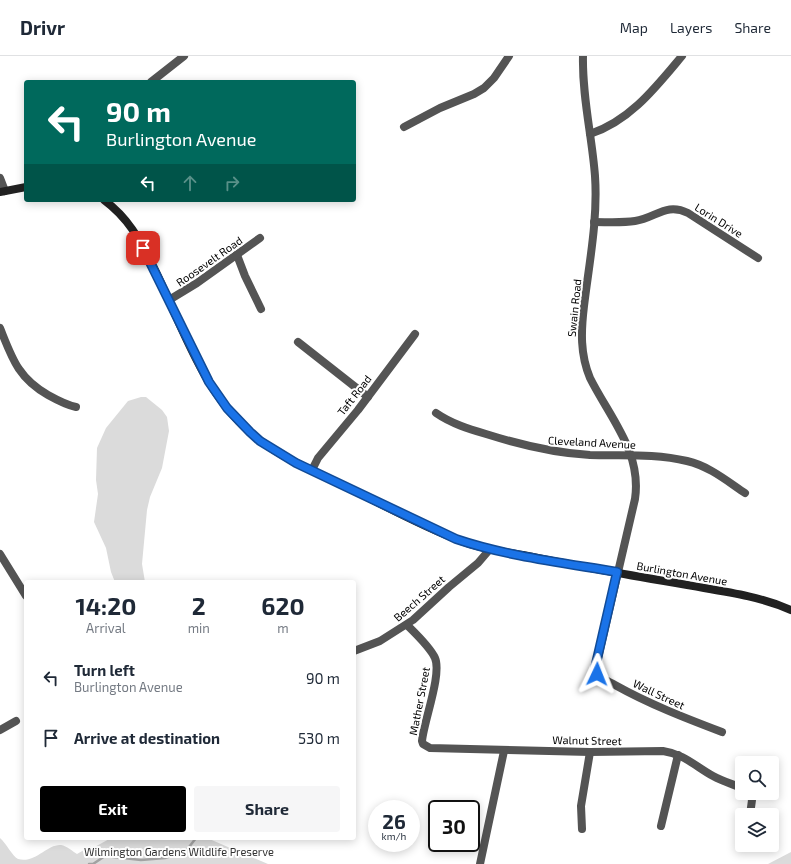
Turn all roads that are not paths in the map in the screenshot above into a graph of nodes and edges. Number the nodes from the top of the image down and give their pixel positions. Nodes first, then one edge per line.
1 (184, 56) edge
2 (509, 56) edge
3 (583, 56) edge
4 (682, 56) edge
5 (154, 80) edge
6 (404, 127) dead end
7 (590, 134) junction
8 (0, 178) edge
9 (24, 187) edge
10 (2, 191) edge
11 (107, 202) edge
12 (594, 222) junction
13 (260, 238) dead end
14 (237, 255) junction
15 (758, 258) dead end
16 (169, 300) junction
17 (261, 309) dead end
18 (0, 328) edge
19 (415, 334) dead end
20 (298, 342) dead end
21 (368, 397) junction
22 (76, 407) dead end
23 (436, 413) dead end
24 (632, 454) junction
25 (312, 470) junction
26 (745, 493) dead end
27 (490, 549) junction
28 (0, 554) edge
29 (617, 572) junction
30 (24, 593) edge
31 (791, 610) edge
32 (408, 624) junction
33 (356, 650) edge
34 (16, 722) dead end
35 (0, 730) edge
36 (722, 732) dead end
37 (423, 744) joint
38 (504, 750) junction
39 (590, 752) junction
40 (678, 755) junction
41 (735, 785) edge
42 (661, 826) dead end
43 (582, 829) dead end
44 (480, 864) edge

1 - 5 street
2 - 6 street
3 - 7 street, Swain Road
4 - 7 street
7 - 12 street, Swain Road
8 - 10 street
9 - 10 main road
11 - 16 main road, Burlington Avenue
12 - 15 street, Lorin Drive
12 - 24 street, Swain Road
13 - 14 street, Roosevelt Road
14 - 16 street, Roosevelt Road
14 - 17 street
16 - 25 main road, Burlington Avenue
18 - 22 street
19 - 21 street, Taft Road
20 - 21 street
21 - 25 street, Taft Road
23 - 24 street, Cleveland Avenue
24 - 26 street, Cleveland Avenue
24 - 29 street, Swain Road
25 - 27 main road, Burlington Avenue
27 - 29 main road, Burlington Avenue
27 - 32 street, Beech Street
28 - 30 street
29 - 31 main road, Burlington Avenue
29 - 36 street, Wall Street
32 - 33 street, Beech Street
32 - 37 street, Mather Street
34 - 35 street
37 - 38 street, Walnut Street
38 - 39 street, Walnut Street
38 - 44 street
39 - 40 street, Walnut Street
39 - 43 street
40 - 41 street, Walnut Street
40 - 42 street

